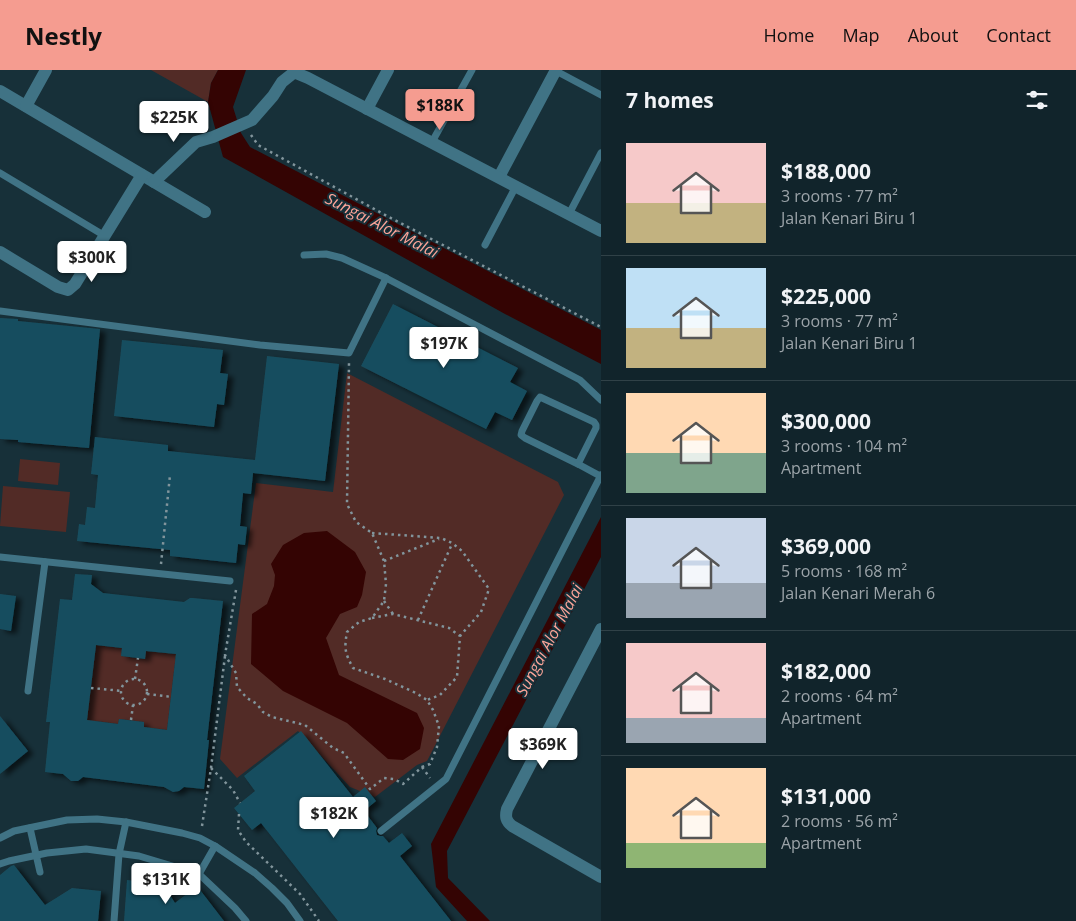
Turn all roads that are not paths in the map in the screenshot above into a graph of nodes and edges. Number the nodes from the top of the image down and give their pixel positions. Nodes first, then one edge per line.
1 (46, 70) edge
2 (388, 70) edge
3 (472, 70) edge
4 (556, 70) edge
5 (0, 91) edge
6 (601, 95) edge
7 (26, 106) junction
8 (367, 109) junction
9 (432, 142) junction
10 (601, 153) edge
11 (0, 173) edge
12 (142, 175) junction
13 (499, 177) junction
14 (154, 182) junction
15 (516, 186) junction
16 (205, 212) dead end
17 (568, 214) junction
18 (601, 231) edge
19 (105, 236) junction
20 (485, 245) dead end
21 (0, 252) edge
22 (304, 255) dead end
23 (386, 278) junction
24 (0, 311) edge
25 (601, 400) edge
26 (578, 464) junction
27 (601, 475) edge
28 (0, 557) edge
29 (45, 562) junction
30 (230, 581) road end
31 (601, 629) edge
32 (28, 691) dead end
33 (126, 822) junction
34 (30, 828) junction
35 (381, 832) dead end
36 (0, 838) edge
37 (215, 846) junction
38 (119, 854) junction
39 (37, 856) junction
40 (0, 864) edge
41 (40, 872) dead end
42 (198, 874) junction
43 (601, 877) edge
44 (114, 921) edge
45 (246, 921) edge
46 (300, 921) edge

1 - 7 street
2 - 8 street
3 - 9 lane
4 - 6 lane
4 - 13 street
5 - 7 street
7 - 12 street
8 - 9 street
8 - 14 street
9 - 13 street
10 - 17 lane
11 - 19 lane
12 - 14 street
12 - 19 street
13 - 15 street
14 - 16 street
15 - 17 street
15 - 20 lane
17 - 18 street
19 - 21 street
22 - 23 lane
23 - 24 lane
23 - 25 lane
26 - 26 lane
26 - 27 lane
27 - 35 lane
28 - 29 lane
29 - 30 lane
29 - 32 lane
31 - 43 street
33 - 34 lane
33 - 37 lane
33 - 38 lane
34 - 36 lane
34 - 39 lane
37 - 42 lane
37 - 46 lane
38 - 39 lane
38 - 42 lane
38 - 44 lane
39 - 40 lane
39 - 41 lane
42 - 45 lane

